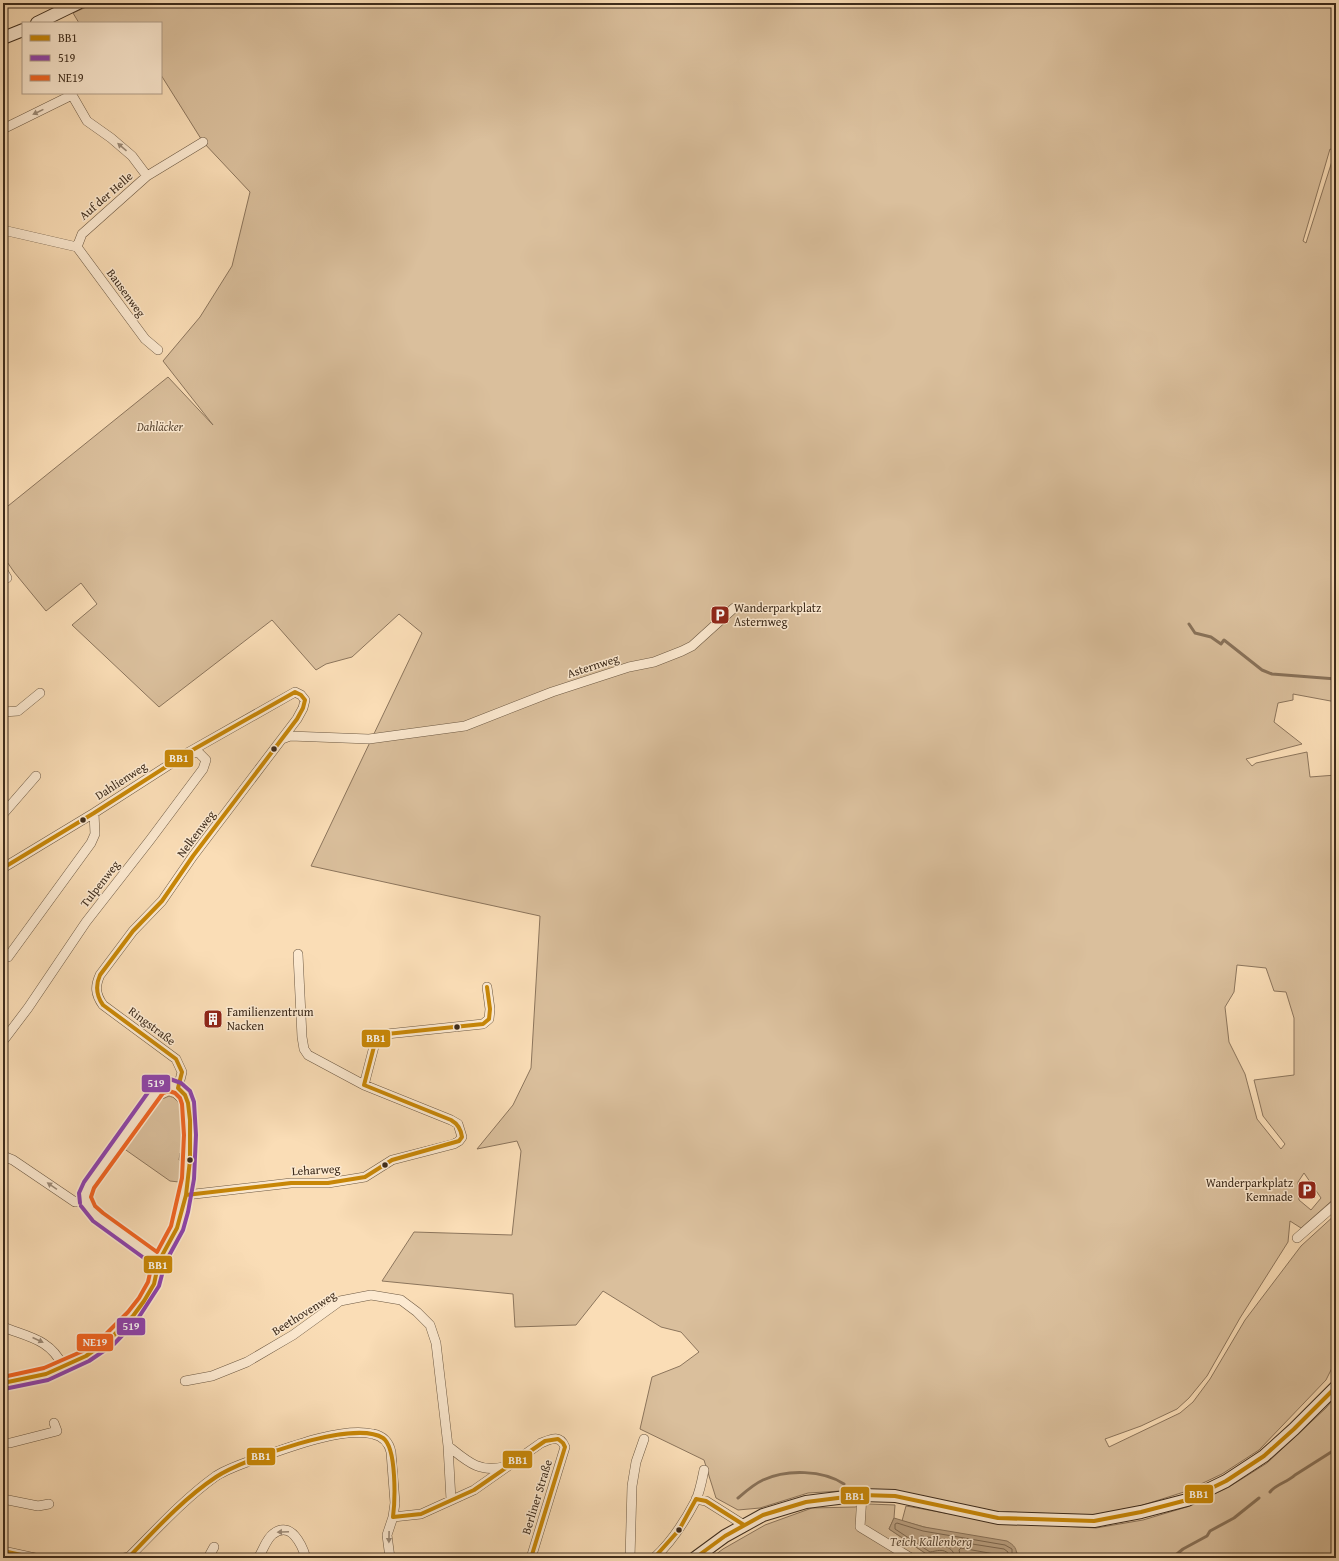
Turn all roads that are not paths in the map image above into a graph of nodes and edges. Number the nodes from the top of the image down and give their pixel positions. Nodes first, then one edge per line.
1 (78, 3) edge
2 (39, 22) edge
3 (22, 30) edge
4 (3, 38) edge
5 (3, 129) edge
6 (203, 142) dead end
7 (147, 176) junction
8 (3, 230) edge
9 (77, 247) junction
10 (158, 350) dead end
11 (734, 608) dead end
12 (295, 692) joint
13 (40, 693) dead end
14 (3, 712) edge
15 (282, 739) junction
16 (189, 752) junction
17 (36, 776) dead end
18 (94, 813) junction
19 (3, 814) edge
20 (3, 868) edge
21 (298, 954) dead end
22 (8, 957) dead end
23 (487, 987) dead end
24 (96, 990) joint
25 (3, 1041) edge
26 (364, 1085) junction
27 (178, 1088) junction
28 (3, 1156) edge
29 (186, 1195) junction
30 (86, 1202) junction
31 (1336, 1204) edge
32 (1297, 1238) dead end
33 (160, 1261) junction
34 (3, 1327) edge
35 (63, 1366) junction
36 (185, 1381) dead end
37 (3, 1383) edge
38 (1336, 1387) edge
39 (54, 1422) dead end
40 (644, 1439) dead end
41 (3, 1443) edge
42 (448, 1446) junction
43 (509, 1466) junction
44 (704, 1470) dead end
45 (862, 1495) junction
46 (3, 1499) edge
47 (696, 1499) junction
48 (451, 1500) junction
49 (49, 1504) dead end
50 (393, 1517) junction
51 (744, 1525) junction
52 (214, 1547) dead end
53 (3, 1551) edge
54 (35, 1558) edge
55 (124, 1558) edge
56 (208, 1558) edge
57 (258, 1558) edge
58 (306, 1558) edge
59 (390, 1558) edge
60 (531, 1558) edge
61 (630, 1558) edge
62 (654, 1558) edge
63 (695, 1558) edge
64 (911, 1558) edge

1 - 2 main road
3 - 4 main road
7 -> 5 street
6 - 7 street, Auf der Helle
7 - 9 street, Auf der Helle
8 - 9 street
9 - 10 street, Bausenweg
11 - 15 street, Asternweg
12 - 15 street, Nelkenweg
12 - 16 street, Dahlienweg
13 - 14 street
15 - 24 street, Nelkenweg
16 - 18 street, Dahlienweg
16 - 25 street, Tulpenweg
17 - 19 street
18 - 20 street, Dahlienweg
18 - 22 street
21 - 26 street
23 - 26 street
24 - 27 street, Ringstraße
26 - 29 street, Leharweg
27 - 29 street
27 - 30 street
30 -> 28 street
29 - 33 street
30 - 33 street
31 - 32 street
33 - 35 street
34 -> 35 street
35 - 37 street
36 - 42 street, Beethovenweg
38 - 45 main road
39 - 41 street
40 - 61 street
42 - 43 street
42 - 48 street, Beethovenweg
43 - 48 street, Berliner Straße
43 - 60 street, Berliner Straße
44 - 47 street
45 - 51 main road
45 - 64 street
46 - 49 street
47 - 51 street
47 - 62 street
48 - 50 street, Berliner Straße
50 - 55 street
50 -> 59 street
51 - 63 main road
52 - 56 street
53 - 54 street
58 -> 57 street

